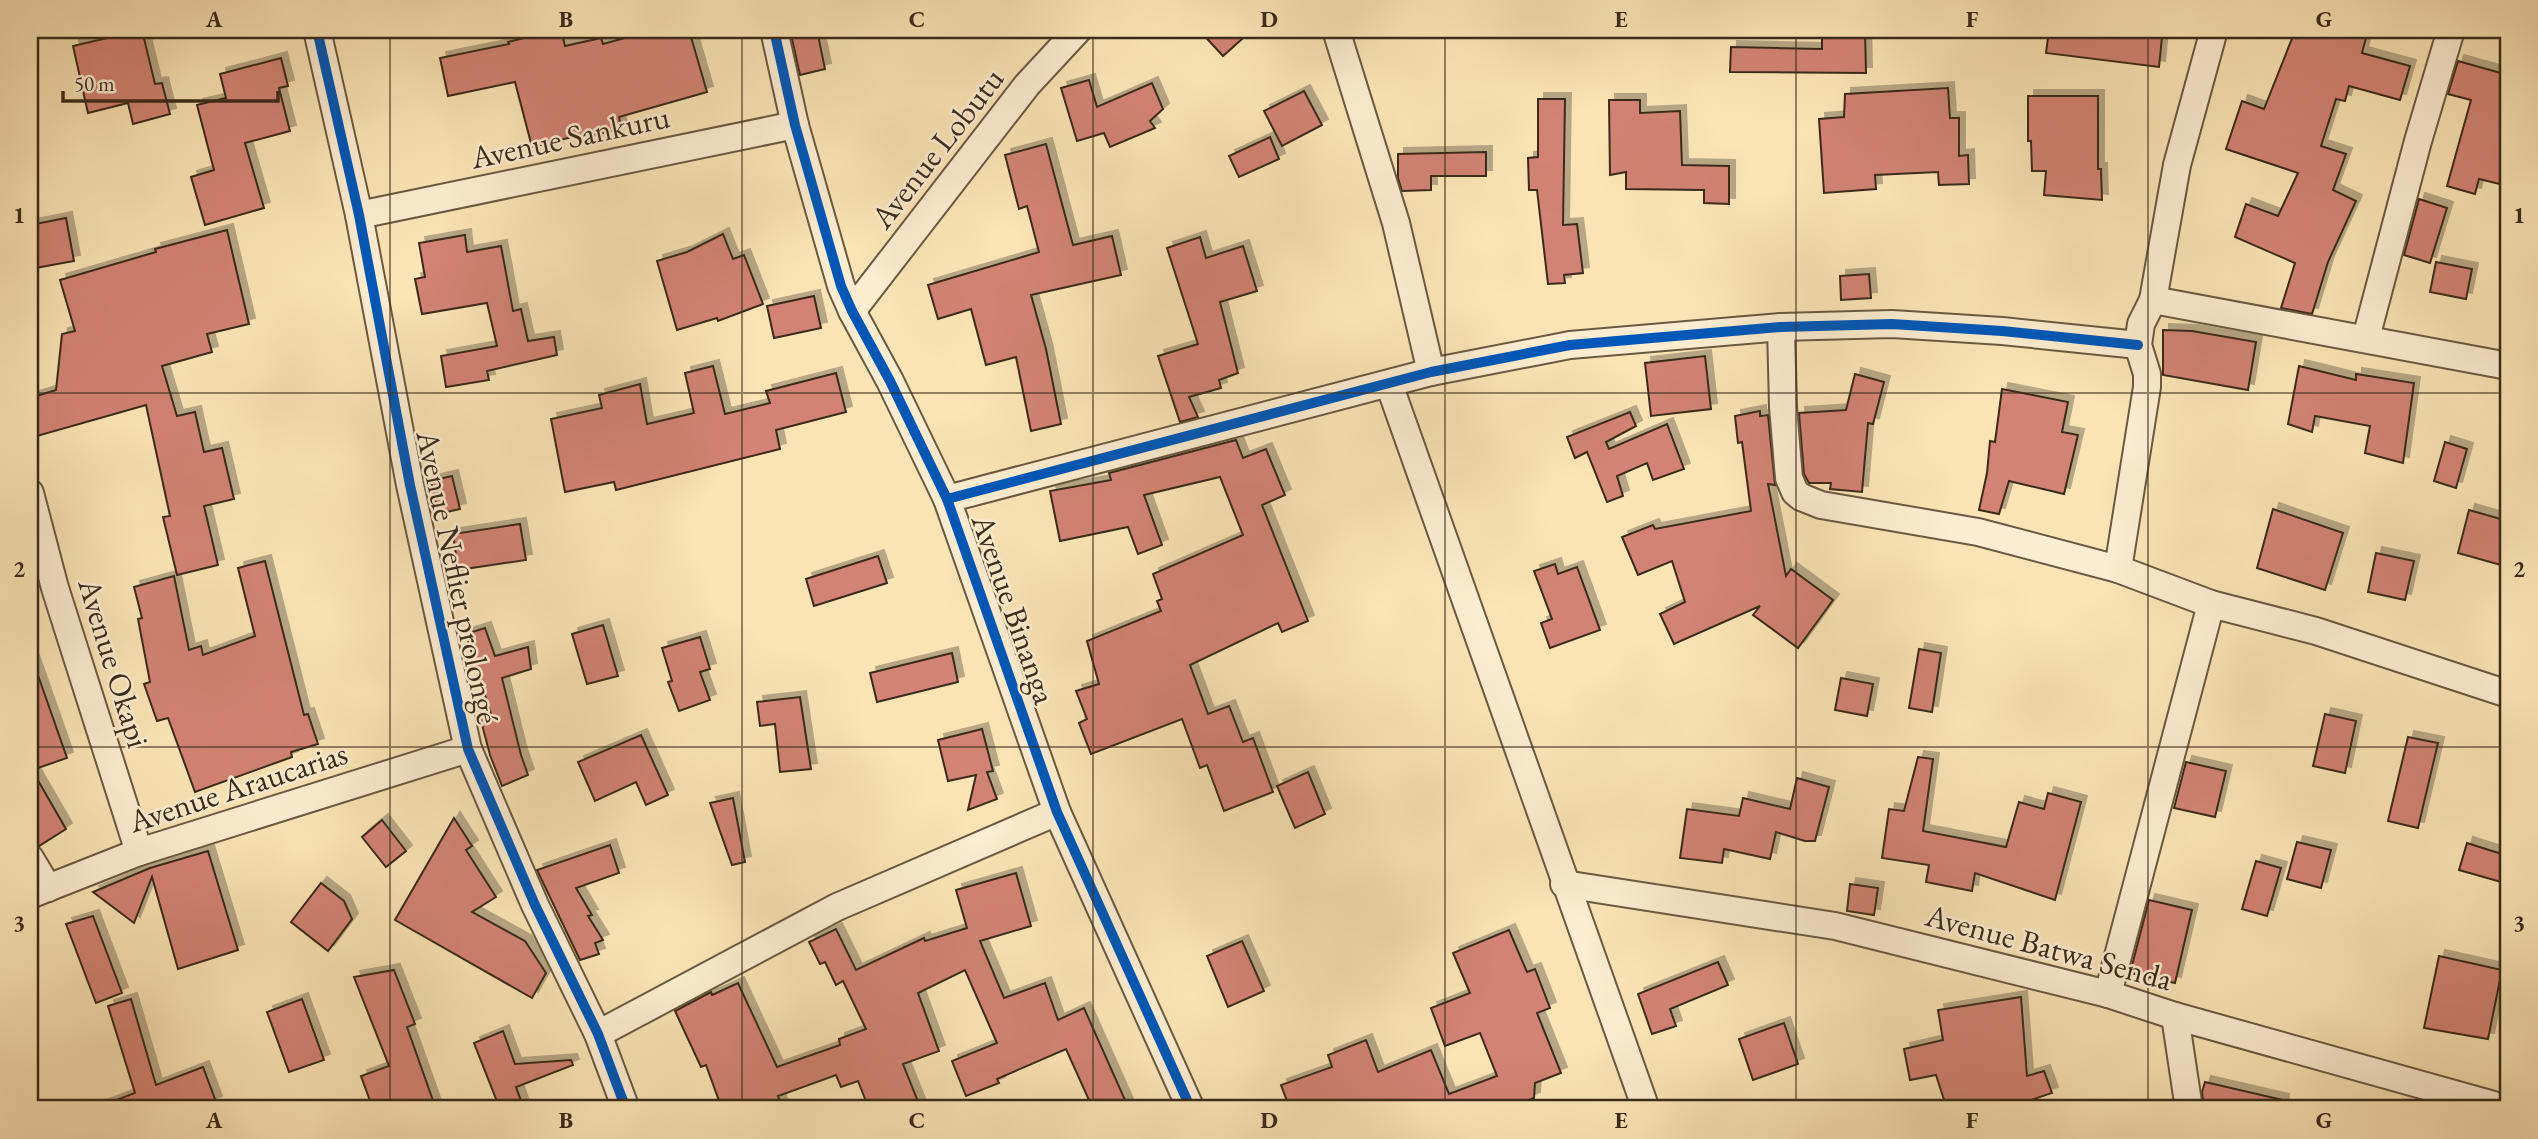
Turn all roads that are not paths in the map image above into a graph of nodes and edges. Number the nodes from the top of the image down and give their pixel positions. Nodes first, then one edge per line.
1 (317, 30) edge
2 (774, 30) edge
3 (1078, 30) edge
4 (1336, 30) edge
5 (2214, 30) edge
6 (2451, 30) edge
7 (795, 125) junction
8 (359, 215) junction
9 (2153, 300) junction
10 (852, 311) junction
11 (1781, 327) junction
12 (2366, 338) junction
13 (2138, 345) junction
14 (2508, 366) edge
15 (1431, 372) junction
16 (1389, 384) junction
17 (30, 493) edge
18 (947, 499) junction
19 (2118, 569) junction
20 (2211, 604) junction
21 (2508, 694) edge
22 (468, 749) junction
23 (1057, 812) junction
24 (139, 852) junction
25 (30, 858) edge
26 (1564, 884) junction
27 (39, 891) edge
28 (2108, 994) junction
29 (2175, 1016) junction
30 (598, 1034) junction
31 (626, 1109) edge
32 (1191, 1109) edge
33 (1646, 1109) edge
34 (2189, 1109) edge
35 (2508, 1109) edge

1 - 8 street, Avenue Neflier prolongé
2 - 7 street, Avenue Binanga
3 - 10 street, Avenue Lobutu
4 - 15 street
5 - 9 street
6 - 12 street
7 - 8 street, Avenue Sankuru
7 - 10 street, Avenue Binanga
8 - 22 street, Avenue Neflier prolongé
9 - 12 street
9 - 13 street
10 - 18 street, Avenue Binanga
11 - 13 street
11 - 15 street
11 - 19 street
12 - 14 street
13 - 19 street
15 - 16 street
16 - 18 street
16 - 26 street
17 - 24 street, Avenue Okapi
18 - 23 street, Avenue Binanga
19 - 20 street
20 - 21 street
20 - 28 street
22 - 24 street, Avenue Araucarias
22 - 30 street, Avenue Neflier prolongé
23 - 30 street
23 - 32 street, Avenue Binanga
24 - 27 street, Avenue Araucarias
25 - 27 street
26 - 28 street, Avenue Batwa Senda
26 - 33 street
28 - 29 street, Avenue Batwa Senda
29 - 34 street
29 - 35 street, Avenue Batwa Senda
30 - 31 street, Avenue Neflier prolongé

